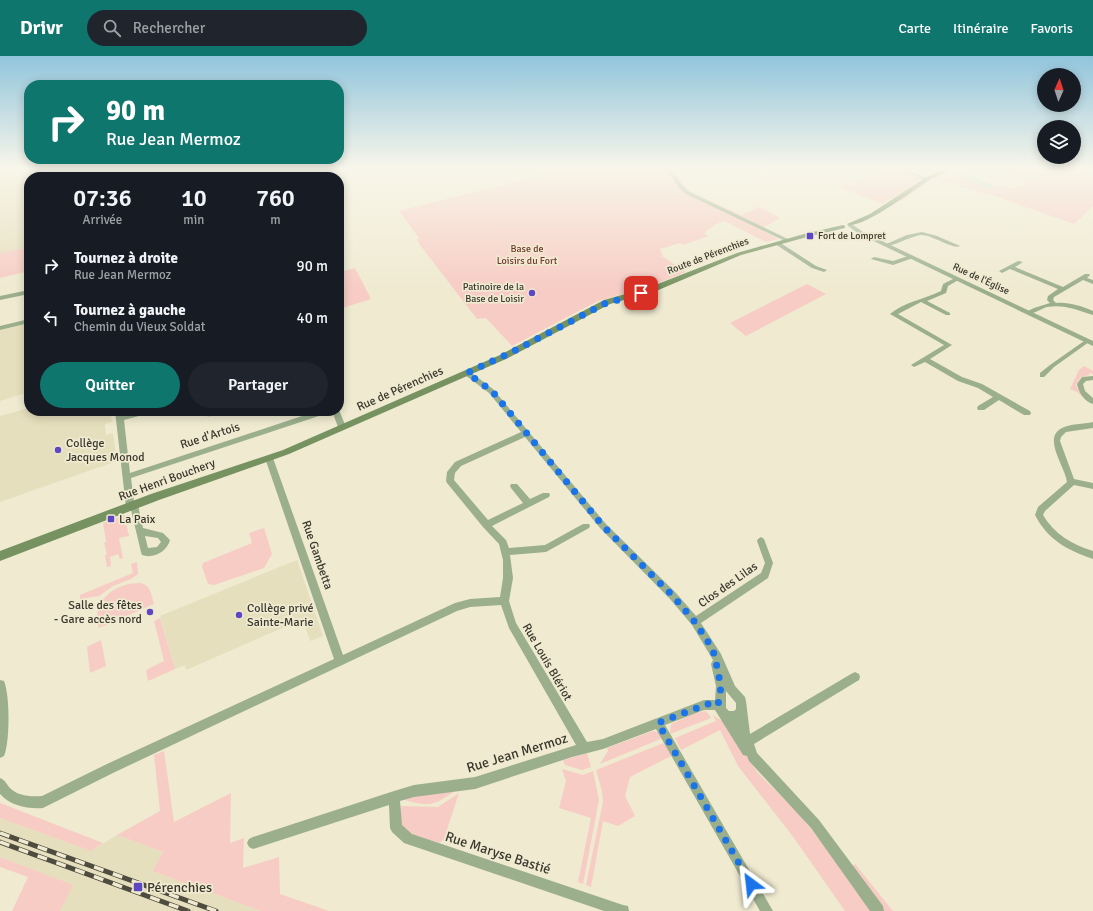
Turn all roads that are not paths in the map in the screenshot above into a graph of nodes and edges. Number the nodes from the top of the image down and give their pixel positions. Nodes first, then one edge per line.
1 (722, 209) edge
2 (878, 210) joint
3 (844, 225) junction
4 (787, 240) junction
5 (777, 243) junction
6 (887, 245) junction
7 (957, 246) dead end
8 (911, 257) junction
9 (874, 259) dead end
10 (1020, 262) dead end
11 (1010, 267) junction
12 (824, 270) dead end
13 (1002, 271) dead end
14 (957, 279) junction
15 (1093, 282) edge
16 (1063, 289) junction
17 (24, 293) edge
18 (0, 298) edge
19 (921, 300) junction
20 (1054, 304) junction
21 (1028, 313) junction
22 (1093, 313) edge
23 (948, 314) dead end
24 (24, 322) edge
25 (0, 328) edge
26 (1090, 342) edge
27 (925, 359) junction
28 (914, 365) dead end
29 (467, 373) junction
30 (1042, 375) dead end
31 (1093, 378) edge
32 (998, 396) junction
33 (1093, 402) edge
34 (981, 408) dead end
35 (1026, 413) dead end
36 (119, 416) edge
37 (310, 416) edge
38 (338, 416) edge
39 (1093, 425) edge
40 (342, 427) junction
41 (526, 433) junction
42 (269, 458) junction
43 (126, 477) junction
44 (1071, 481) junction
45 (514, 486) dead end
46 (1093, 486) edge
47 (546, 495) dead end
48 (529, 504) junction
49 (132, 506) junction
50 (486, 525) junction
51 (586, 526) dead end
52 (139, 531) dead end
53 (761, 541) dead end
54 (506, 552) junction
55 (1093, 555) edge
56 (0, 556) edge
57 (504, 601) junction
58 (695, 622) junction
59 (712, 648) junction
60 (340, 661) junction
61 (855, 677) dead end
62 (0, 685) edge
63 (736, 696) junction
64 (719, 701) junction
65 (742, 710) junction
66 (725, 714) junction
67 (658, 723) junction
68 (746, 742) junction
69 (1, 746) edge
70 (584, 748) junction
71 (754, 757) junction
72 (0, 784) edge
73 (394, 797) junction
74 (253, 843) dead end
75 (623, 911) edge
76 (767, 911) edge
77 (878, 911) edge

1 - 4 street
2 - 3 main road, Route de Pérenchies
2 - 3 main road, Route de Pérenchies
3 - 4 main road, Route de Pérenchies
3 - 6 street, Rue de l'Église
4 - 5 main road, Route de Pérenchies
5 - 12 street
5 - 29 main road, Route de Pérenchies
6 - 7 street
6 - 8 street, Rue de l'Église
8 - 9 street
8 - 14 street, Rue de l'Église
10 - 11 street
11 - 13 street
11 - 16 street
14 - 19 street
14 - 21 street, Rue de l'Église
15 - 16 street
16 - 20 street
17 - 18 street
19 - 23 street
19 - 27 street
20 - 21 street
20 - 22 street
21 - 26 street, Rue de l'Église
24 - 25 street
26 - 30 street
27 - 28 street
27 - 32 street
29 - 40 main road, Rue de Pérenchies
29 - 41 street
31 - 33 street
32 - 34 street
32 - 35 street
36 - 43 street
37 - 43 street, Rue d'Artois
38 - 40 street
39 - 44 street
40 - 42 main road, Rue Henri Bouchery
41 - 50 street, Rue Louis Blériot
41 - 58 street
42 - 49 main road, Rue Henri Bouchery
42 - 60 street, Rue Gambetta
43 - 49 street
44 - 46 street
44 - 55 street
45 - 48 street
47 - 48 street
48 - 50 street
49 - 52 street
49 - 56 main road, Rue Henri Bouchery
50 - 54 street, Rue Louis Blériot
51 - 54 street
53 - 58 street, Clos des Lilas
54 - 57 street, Rue Louis Blériot
57 - 60 street
57 - 70 street, Rue Louis Blériot
58 - 59 street
59 - 63 street
59 - 64 street
60 - 72 street
61 - 68 street
62 - 69 street
63 - 64 street
63 - 65 street
64 - 66 street
64 - 67 street, Rue Jean Mermoz
65 - 66 street
65 - 68 street
66 - 71 street
67 - 70 street, Rue Jean Mermoz
67 - 76 street
68 - 71 street
70 - 73 street, Rue Jean Mermoz
71 - 77 street
73 - 74 street, Rue Jean Mermoz
73 - 75 street, Rue Maryse Bastié

